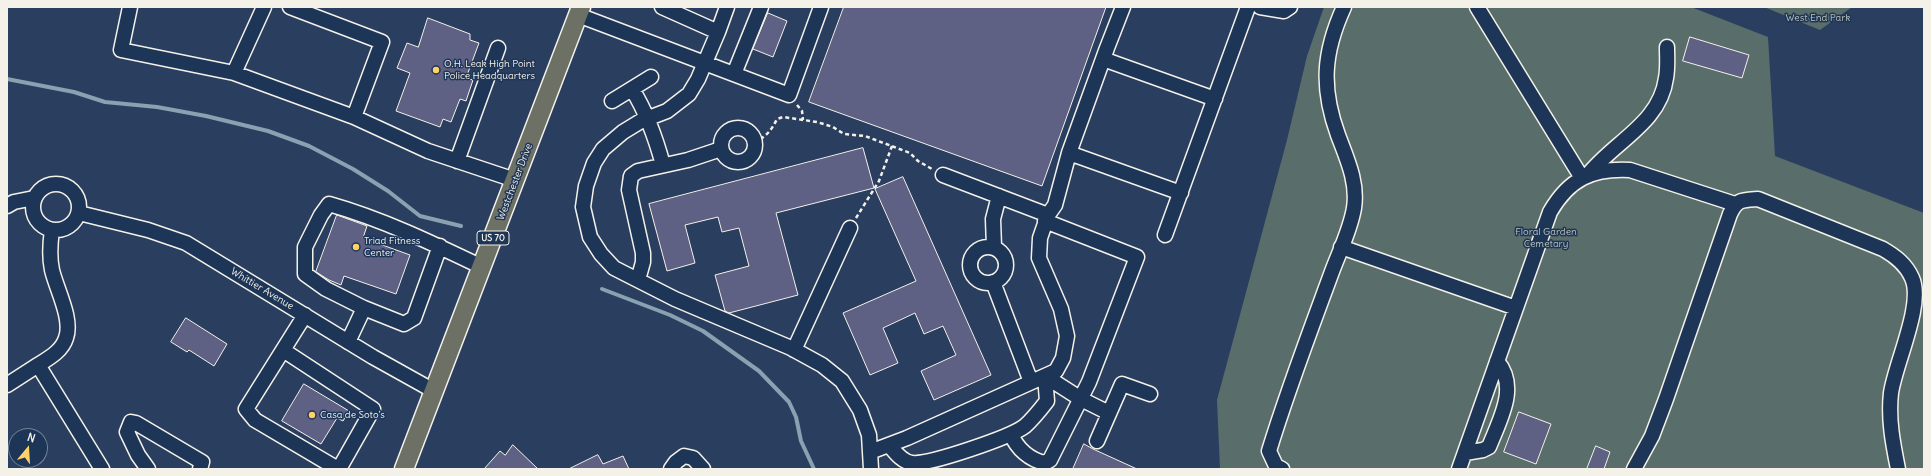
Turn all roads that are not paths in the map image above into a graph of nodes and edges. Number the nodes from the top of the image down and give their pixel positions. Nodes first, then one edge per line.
1 (130, 7) edge
2 (264, 7) edge
3 (290, 7) edge
4 (662, 7) edge
5 (727, 7) edge
6 (761, 7) edge
7 (820, 7) edge
8 (1124, 7) edge
9 (1248, 7) edge
10 (1260, 7) edge
11 (1290, 7) edge
12 (1344, 7) edge
13 (1477, 7) edge
14 (580, 11) edge
15 (718, 32) junction
16 (1667, 47) dead end
17 (498, 48) dead end
18 (1103, 59) junction
19 (704, 63) junction
20 (234, 73) junction
21 (734, 74) junction
22 (651, 77) dead end
23 (632, 89) junction
24 (1215, 99) junction
25 (612, 101) dead end
26 (354, 117) junction
27 (647, 119) junction
28 (721, 149) junction
29 (1069, 153) junction
30 (457, 161) junction
31 (663, 165) junction
32 (943, 175) road end
33 (1584, 177) junction
34 (515, 180) junction
35 (1181, 193) junction
36 (999, 196) junction
37 (34, 198) junction
38 (1735, 204) junction
39 (7, 206) edge
40 (79, 213) junction
41 (1047, 218) junction
42 (850, 228) road end
43 (52, 230) junction
44 (1165, 235) dead end
45 (440, 246) junction
46 (994, 247) junction
47 (1341, 247) junction
48 (482, 267) junction
49 (638, 280) junction
50 (992, 282) junction
51 (364, 308) junction
52 (1516, 308) junction
53 (1924, 309) edge
54 (305, 315) junction
55 (1912, 319) junction
56 (348, 342) junction
57 (283, 350) junction
58 (794, 350) junction
59 (1497, 361) junction
60 (38, 365) junction
61 (1045, 376) junction
62 (1031, 382) junction
63 (7, 385) edge
64 (434, 391) junction
65 (1150, 394) dead end
66 (1081, 399) junction
67 (1109, 414) junction
68 (1011, 434) junction
69 (1097, 441) dead end
70 (889, 445) junction
71 (870, 452) junction
72 (1464, 453) junction
73 (1636, 468) edge
74 (102, 469) edge
75 (148, 469) edge
76 (200, 469) edge
77 (339, 469) edge
78 (404, 469) edge
79 (672, 469) edge
80 (703, 469) edge
81 (871, 469) edge
82 (1282, 469) edge
83 (1459, 469) edge
84 (1898, 469) edge

1 - 20 street
2 - 20 street
3 - 26 street
4 - 15 street
5 - 15 street
6 - 21 street
7 - 21 street
8 - 18 street
9 - 24 street
10 - 11 street
12 - 47 street
13 - 33 street
14 - 19 street
14 - 34 main road, Westchester Drive / US 70
15 - 19 street
16 - 33 street
17 - 30 street
18 - 24 street
18 - 29 street
19 - 21 street
19 - 27 street
20 - 26 street
22 - 23 street
23 - 25 street
23 - 27 street
24 - 35 street
26 - 30 street
27 - 31 street
27 - 49 street
28 - 28 street
28 - 31 street
29 - 35 street
29 - 41 street
30 - 34 street
31 - 49 street
32 - 36 street
33 - 38 street
33 - 52 street
34 - 48 main road, Westchester Drive / US 70
35 - 44 street
36 - 41 street
36 - 46 street
37 - 39 street
37 - 40 street
37 - 43 street
38 - 55 street
38 - 73 street
40 - 43 street
40 - 54 street, Whittier Avenue
41 - 61 street
41 - 66 street
42 - 58 street
43 - 60 street
45 - 48 street
45 - 51 street
45 - 51 street
46 - 50 street
46 - 50 street
47 - 52 street
47 - 82 street
48 - 64 main road, Westchester Drive / US 70
49 - 58 street
50 - 62 street
51 - 56 street
52 - 59 street
53 - 55 street
54 - 56 street, Whittier Avenue
54 - 57 street
55 - 84 street
56 - 64 street, Whittier Avenue
57 - 77 street
57 - 77 street
58 - 71 street
59 - 72 street
59 - 72 street
60 - 63 street
60 - 74 street
61 - 62 street
61 - 66 street
61 - 68 street
62 - 70 street
64 - 78 main road, Westchester Drive / US 70
65 - 67 street
66 - 67 street
66 - 68 street
67 - 69 street
68 - 70 street
70 - 71 street
71 - 81 street
72 - 83 street
75 - 76 street
79 - 80 street

